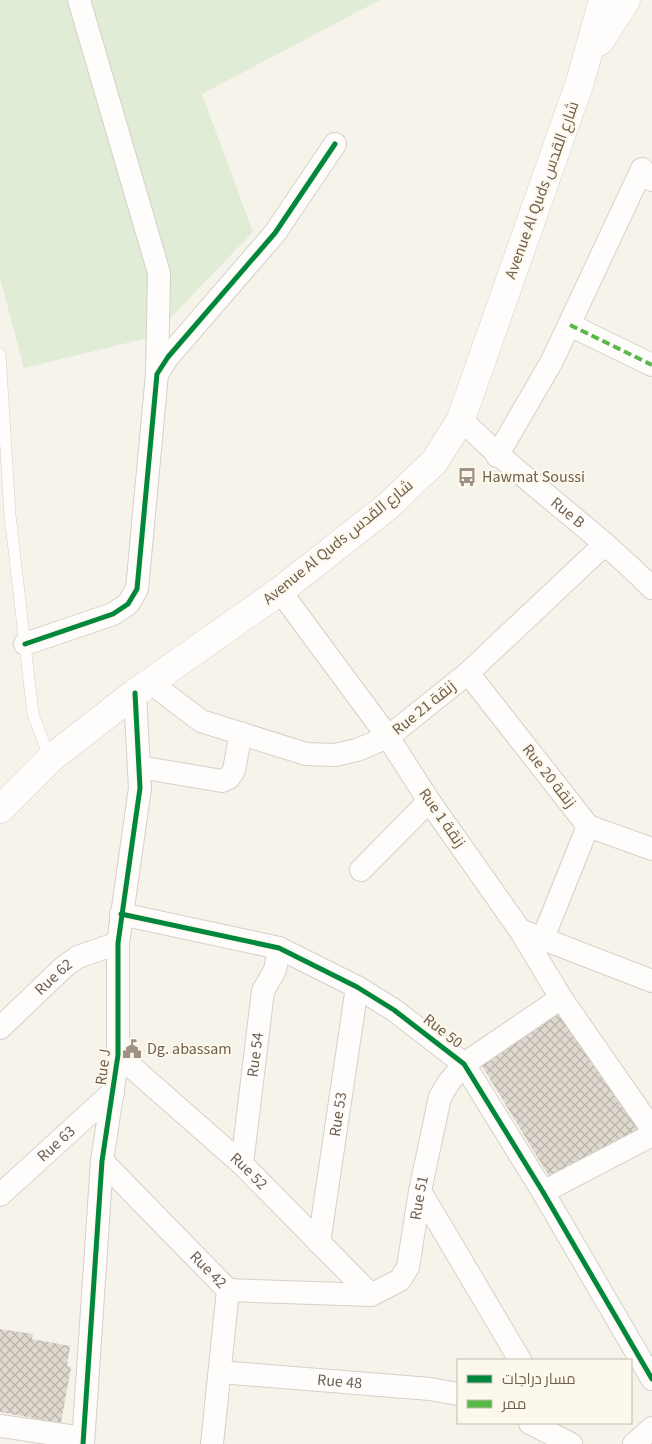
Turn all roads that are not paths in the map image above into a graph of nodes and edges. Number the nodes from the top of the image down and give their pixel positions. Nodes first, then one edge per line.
1 (79, 0) edge
2 (603, 0) edge
3 (626, 0) edge
4 (585, 66) junction
5 (335, 144) dead end
6 (652, 180) edge
7 (570, 325) junction
8 (0, 354) edge
9 (652, 364) edge
10 (157, 374) junction
11 (461, 419) junction
12 (497, 456) junction
13 (605, 544) junction
14 (648, 580) edge
15 (280, 591) junction
16 (25, 644) junction
17 (468, 673) junction
18 (143, 688) junction
19 (241, 733) junction
20 (388, 737) junction
21 (50, 759) junction
22 (138, 767) junction
23 (429, 801) junction
24 (0, 809) edge
25 (588, 826) junction
26 (652, 850) edge
27 (361, 870) dead end
28 (121, 914) junction
29 (520, 930) junction
30 (543, 938) junction
31 (118, 943) junction
32 (279, 948) junction
33 (652, 981) edge
34 (357, 987) junction
35 (561, 998) junction
36 (0, 1028) edge
37 (118, 1055) junction
38 (464, 1064) junction
39 (112, 1092) junction
40 (652, 1128) edge
41 (652, 1135) edge
42 (102, 1161) junction
43 (242, 1164) junction
44 (420, 1191) junction
45 (543, 1192) junction
46 (0, 1195) edge
47 (319, 1243) junction
48 (228, 1290) junction
49 (371, 1295) junction
50 (519, 1359) edge
51 (220, 1372) junction
52 (652, 1379) edge
53 (457, 1394) edge
54 (533, 1424) edge
55 (0, 1426) edge
56 (652, 1428) edge
57 (565, 1436) edge
58 (83, 1441) edge
59 (212, 1444) edge
60 (634, 1444) edge

1 - 10 street
2 - 4 main road, Avenue Al Quds شارع القدس
3 - 4 main road, Avenue Al Quds شارع القدس
4 - 11 main road, Avenue Al Quds شارع القدس
5 - 10 street
6 - 7 street
7 - 9 street
7 - 12 street
8 - 16 lane
10 - 16 street
11 - 12 street, Rue B
11 - 15 main road, Avenue Al Quds شارع القدس
12 - 13 street, Rue B
13 - 14 street, Rue B
13 - 17 street, Rue 21 زنقة
15 - 18 main road, Avenue Al Quds شارع القدس
15 - 20 street, Rue 1 زنقة
16 - 21 lane
17 - 20 street, Rue 21 زنقة
17 - 25 street, Rue 20 زنقة
18 - 19 street, Rue 21 زنقة
18 - 21 main road, Avenue Al Quds شارع القدس
18 - 22 street, Rue J
19 - 20 street, Rue 21 زنقة
19 - 22 street
20 - 23 street, Rue 1 زنقة
21 - 24 main road, Avenue Al Quds شارع القدس
22 - 28 street, Rue J
23 - 27 street
23 - 29 street, Rue 1 زنقة
25 - 26 street
25 - 30 street
28 - 31 street, Rue J
28 - 32 street, Rue 50
29 - 30 street
29 - 35 street, Rue 1 زنقة
30 - 33 street
31 - 36 street, Rue 62
31 - 37 street, Rue J
32 - 34 street, Rue 50
32 - 43 street, Rue 54
34 - 38 street, Rue 50
34 - 47 street, Rue 53
35 - 38 street, Rue 51
35 - 40 street, Rue 1 زنقة
37 - 39 street, Rue J
37 - 43 street, Rue 52
38 - 44 street, Rue 51
38 - 45 street, Rue 50
39 - 42 street, Rue J
39 - 46 street, Rue 63
41 - 45 street
42 - 48 street, Rue 42
42 - 58 street, Rue J
43 - 47 street, Rue 52
44 - 49 street, Rue 51
44 - 50 street
45 - 52 street, Rue 50
47 - 49 street, Rue 52
48 - 49 street, Rue 51
48 - 51 street, Rue 42
51 - 53 street, Rue 48
51 - 59 street, Rue 42
54 - 57 street
55 - 58 street
56 - 60 street

